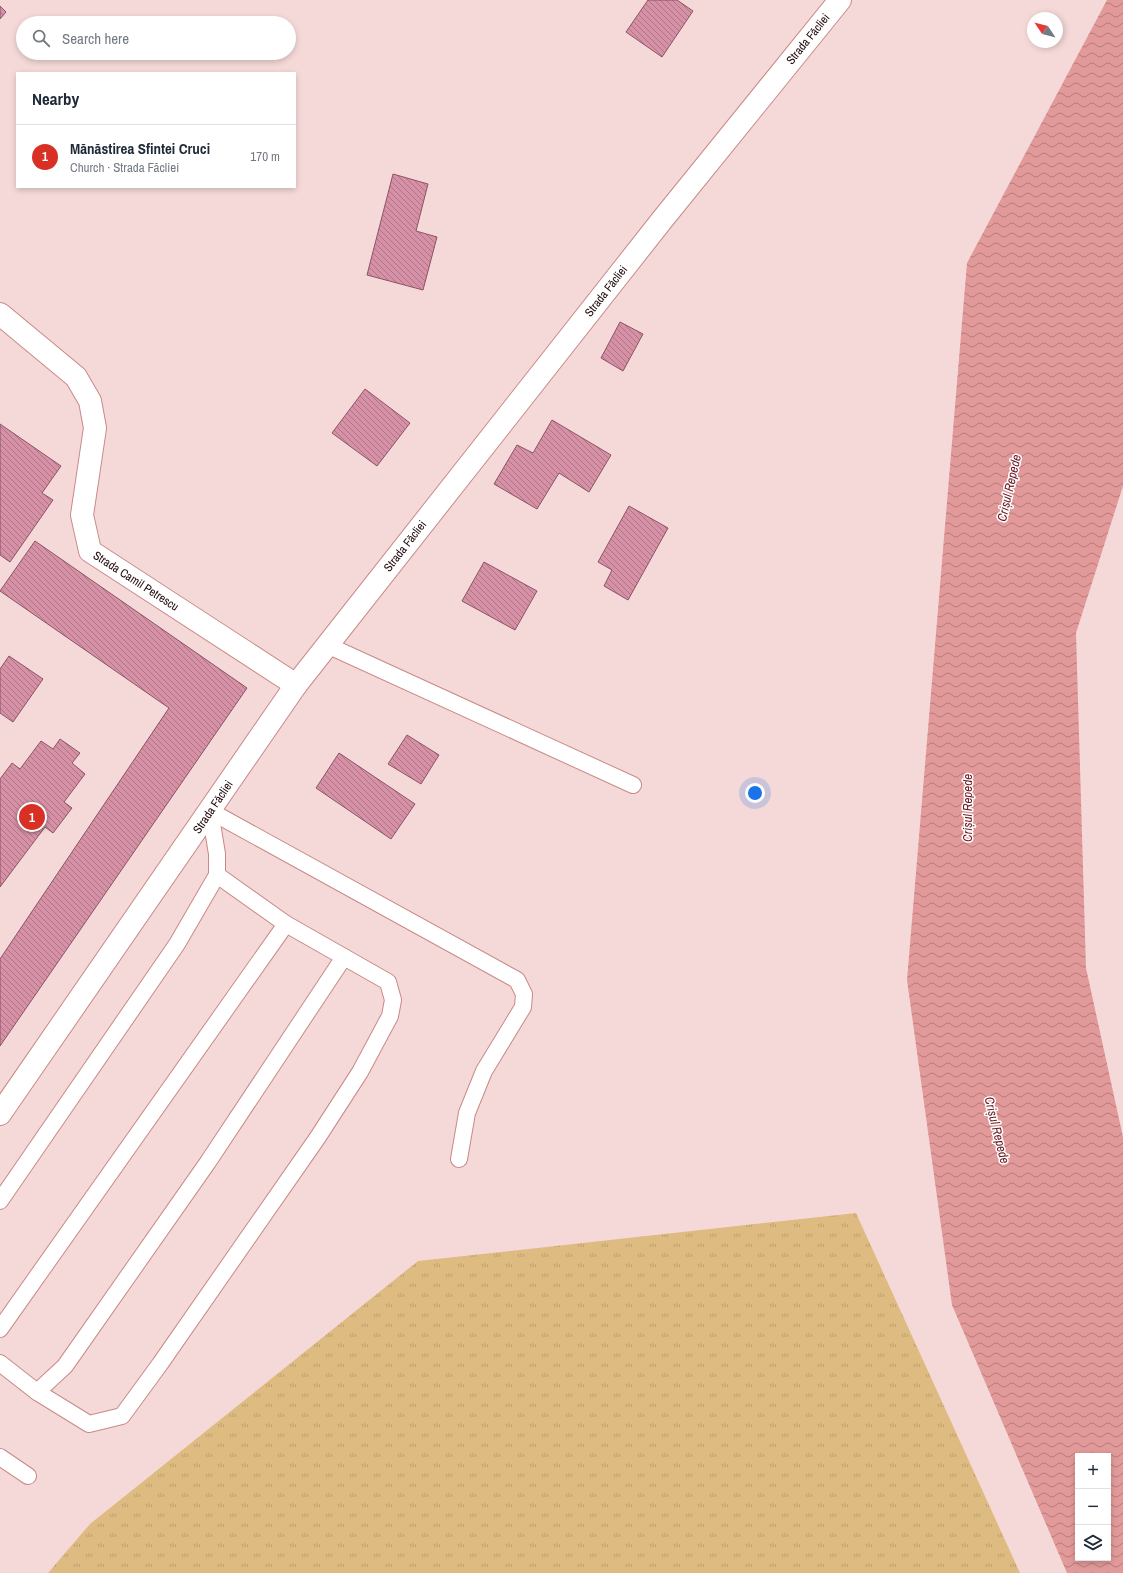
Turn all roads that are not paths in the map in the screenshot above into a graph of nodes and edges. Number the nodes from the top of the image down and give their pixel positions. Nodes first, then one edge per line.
1 (840, 0) edge
2 (0, 314) edge
3 (327, 645) junction
4 (296, 684) junction
5 (632, 785) dead end
6 (210, 811) junction
7 (217, 875) junction
8 (286, 924) junction
9 (344, 957) junction
10 (0, 1114) edge
11 (459, 1159) dead end
12 (0, 1201) edge
13 (0, 1329) edge
14 (0, 1363) edge
15 (37, 1392) junction
16 (0, 1457) edge
17 (28, 1476) dead end

1 - 3 street, Strada Făcliei
2 - 4 street, Strada Camil Petrescu
3 - 4 street, Strada Făcliei
3 - 5 lane
4 - 6 street, Strada Făcliei
6 - 7 lane
6 - 10 street, Strada Făcliei
6 - 11 lane
7 - 8 lane
7 - 12 lane
8 - 9 lane
8 - 13 lane
9 - 15 lane
9 - 15 lane
14 - 15 lane
16 - 17 lane

